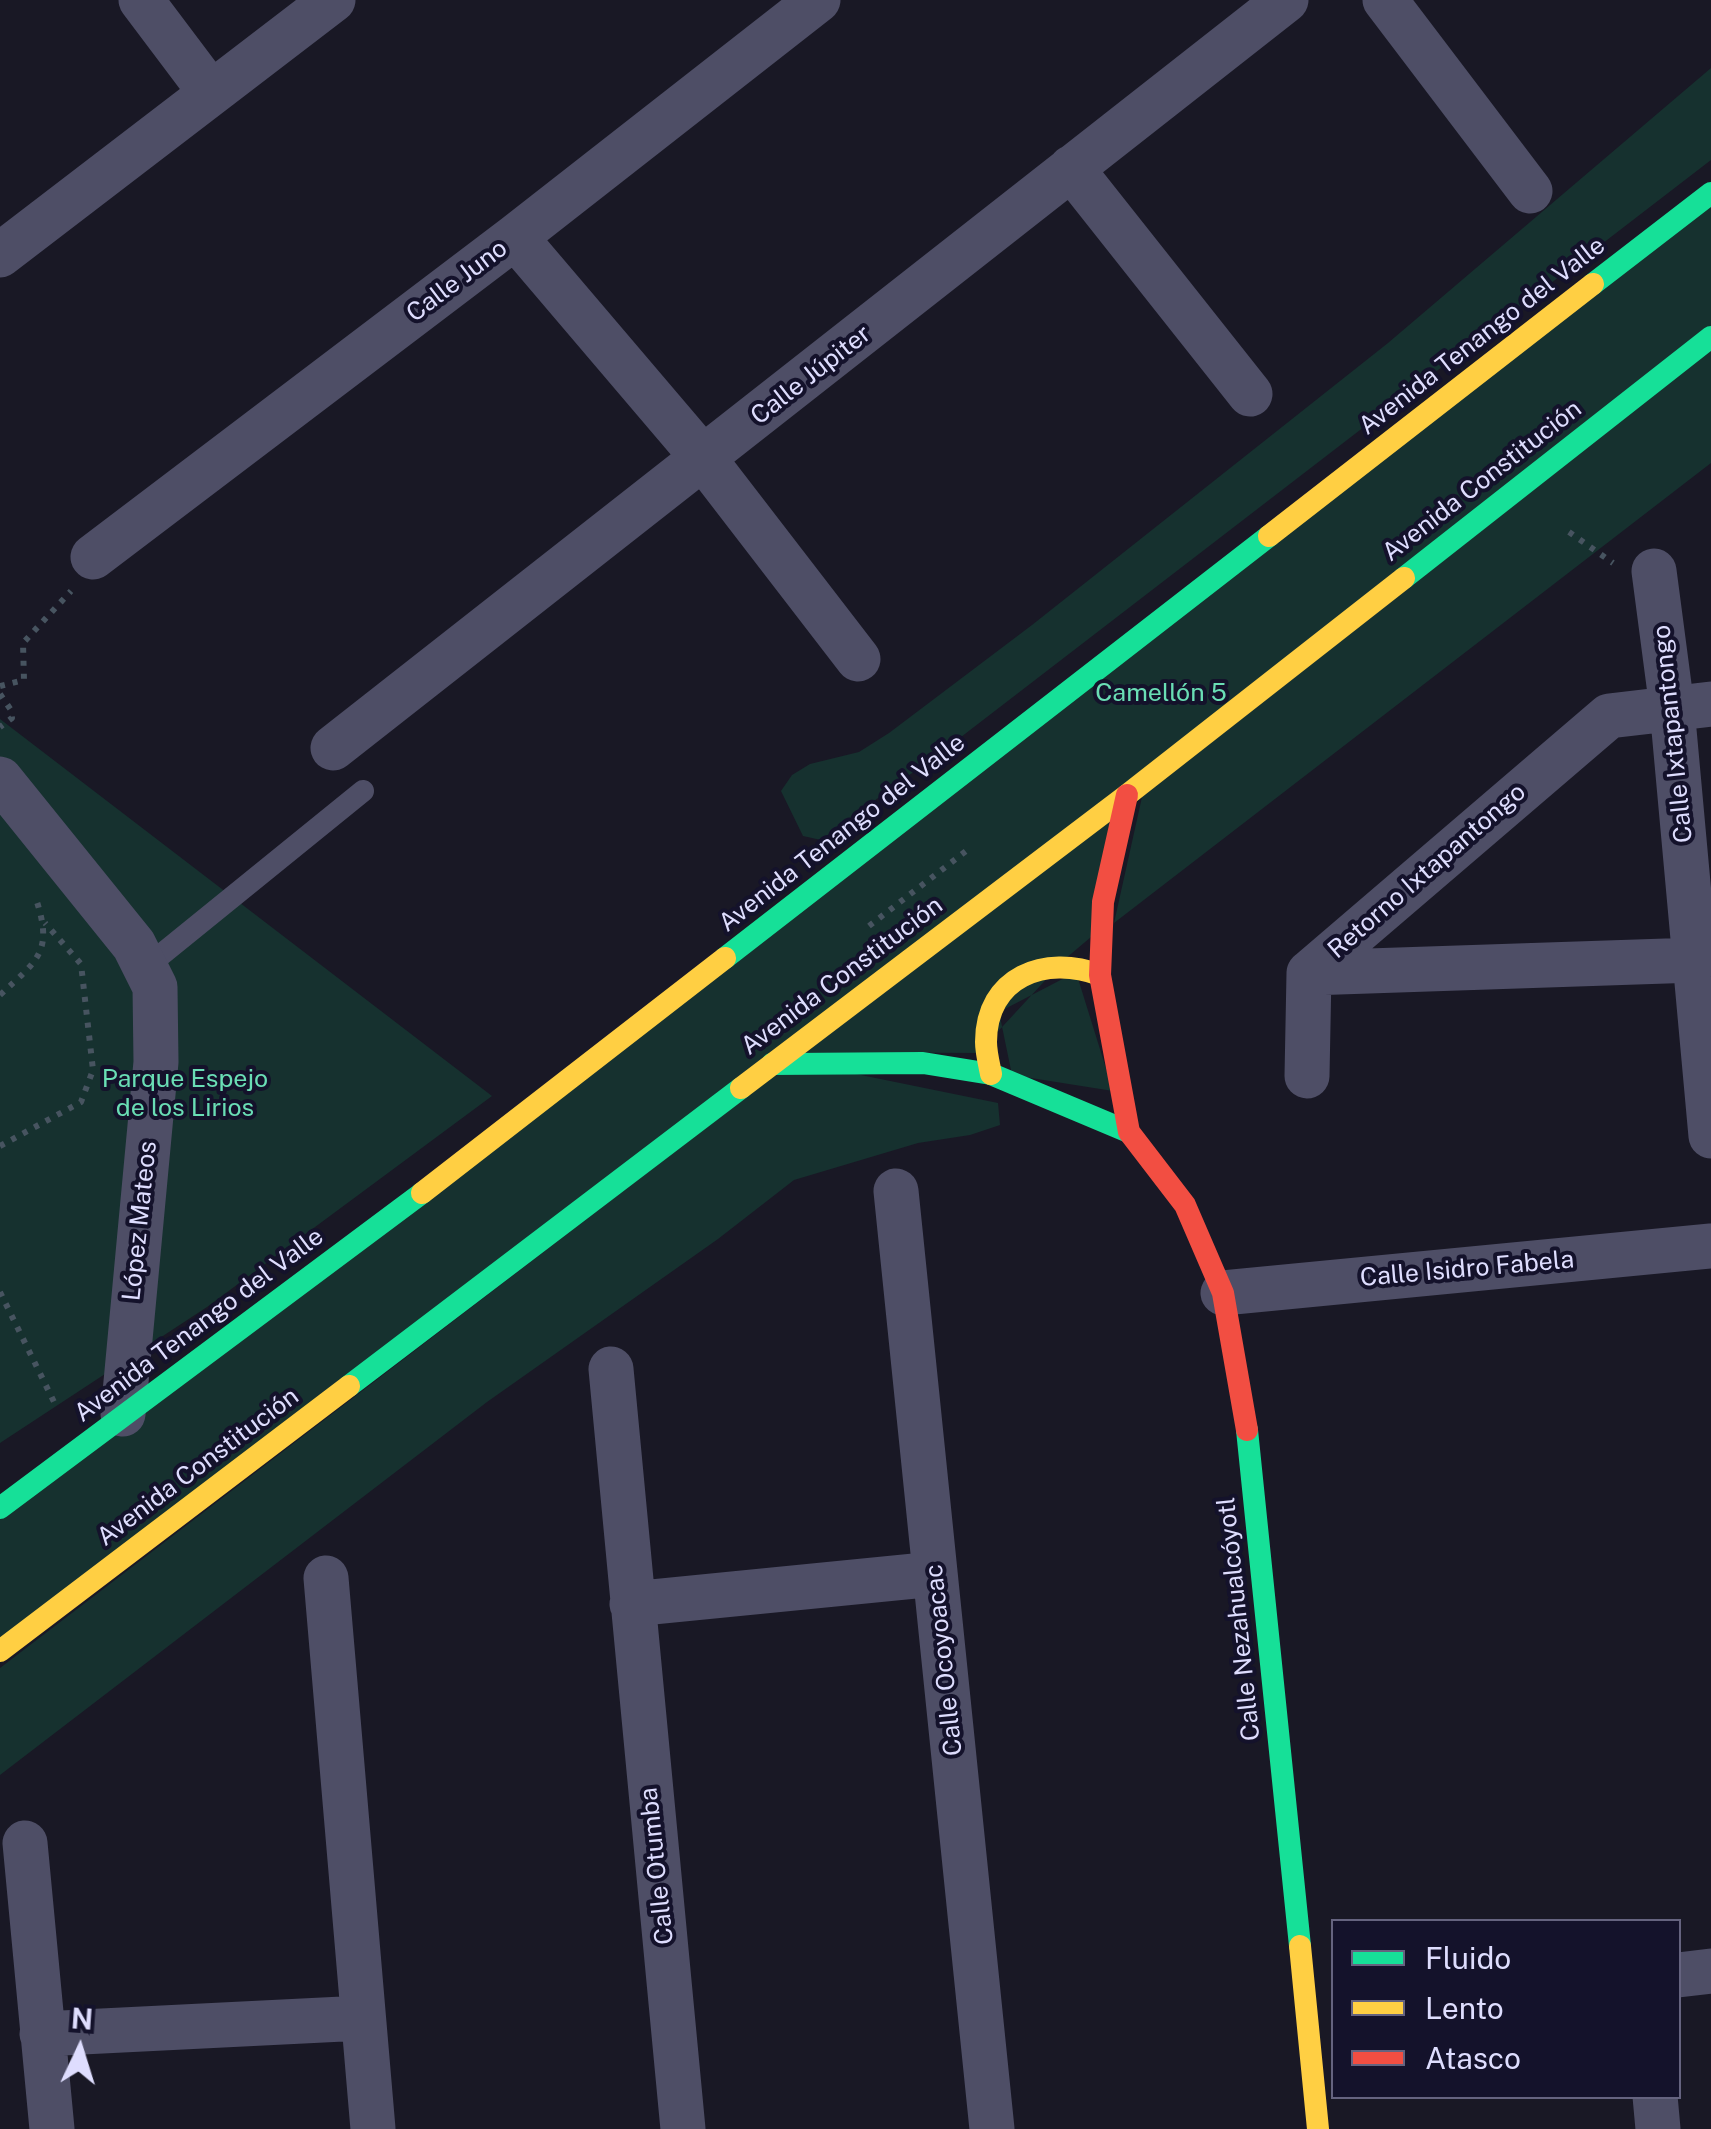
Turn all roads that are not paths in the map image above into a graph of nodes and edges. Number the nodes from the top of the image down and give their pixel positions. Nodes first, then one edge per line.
1 (141, 0) edge
2 (333, 0) edge
3 (818, 0) edge
4 (1286, 0) edge
5 (1385, 0) edge
6 (212, 94) junction
7 (1072, 168) junction
8 (1530, 191) dead end
9 (1711, 194) edge
10 (515, 237) junction
11 (0, 255) edge
12 (1711, 337) edge
13 (1250, 394) dead end
14 (704, 459) junction
15 (93, 557) road end
16 (1654, 572) dead end
17 (858, 659) dead end
18 (1692, 706) edge
19 (334, 748) dead end
20 (0, 779) edge
21 (363, 791) dead end
22 (1126, 795) junction
23 (1696, 960) junction
24 (146, 967) junction
25 (1309, 973) junction
26 (1100, 975) junction
27 (772, 1064) junction
28 (991, 1074) junction
29 (1307, 1076) dead end
30 (1128, 1132) junction
31 (1711, 1136) edge
32 (896, 1191) dead end
33 (1711, 1246) edge
34 (1223, 1293) junction
35 (610, 1369) dead end
36 (123, 1414) junction
37 (0, 1508) edge
38 (935, 1574) junction
39 (326, 1578) dead end
40 (632, 1604) junction
41 (0, 1651) edge
42 (26, 1844) dead end
43 (1711, 1971) edge
44 (1681, 1974) edge
45 (1321, 2010) edge
46 (363, 2018) junction
47 (42, 2034) junction
48 (1654, 2099) edge
49 (52, 2129) edge
50 (373, 2129) edge
51 (682, 2129) edge
52 (992, 2129) edge
53 (1318, 2129) edge
54 (1658, 2129) edge

1 - 6 street
2 - 6 street
3 - 10 street, Calle Juno
4 - 7 street, Calle Júpiter
5 - 8 street
6 - 11 street
7 - 13 street
7 - 14 street, Calle Júpiter
9 - 36 main road, Avenida Tenango del Valle
10 - 14 street
10 - 15 street, Calle Juno
12 - 22 main road, Avenida Constitución
14 - 17 street
14 - 19 street, Calle Júpiter
16 - 18 street, Calle Ixtapantongo
18 - 23 street, Calle Ixtapantongo
18 - 25 street, Retorno Ixtapantongo
20 - 24 street, López Mateos
21 - 24 lane
22 - 26 main road, Calle Nezahualcóyotl
22 - 27 main road, Avenida Constitución
23 - 25 street, Retorno Ixtapantongo
23 - 31 street, Calle Ixtapantongo
24 - 36 street, López Mateos
25 - 29 street
26 - 28 main road
26 - 30 main road, Calle Nezahualcóyotl
27 - 28 main road, Calle Nezahualcóyotl
27 - 41 main road, Avenida Constitución
28 - 30 main road, Calle Nezahualcóyotl
30 - 34 main road, Calle Nezahualcóyotl
32 - 38 street, Calle Ocoyoacac
33 - 34 street, Calle Isidro Fabela
34 - 45 main road, Calle Nezahualcóyotl
35 - 40 street, Calle Otumba
36 - 37 main road, Avenida Tenango del Valle
38 - 40 street
38 - 52 street, Calle Ocoyoacac
39 - 46 street
40 - 51 street, Calle Otumba
42 - 47 street
43 - 44 street
45 - 53 main road, Calle Nezahualcóyotl
46 - 47 street
46 - 50 street
47 - 49 street
48 - 54 street

